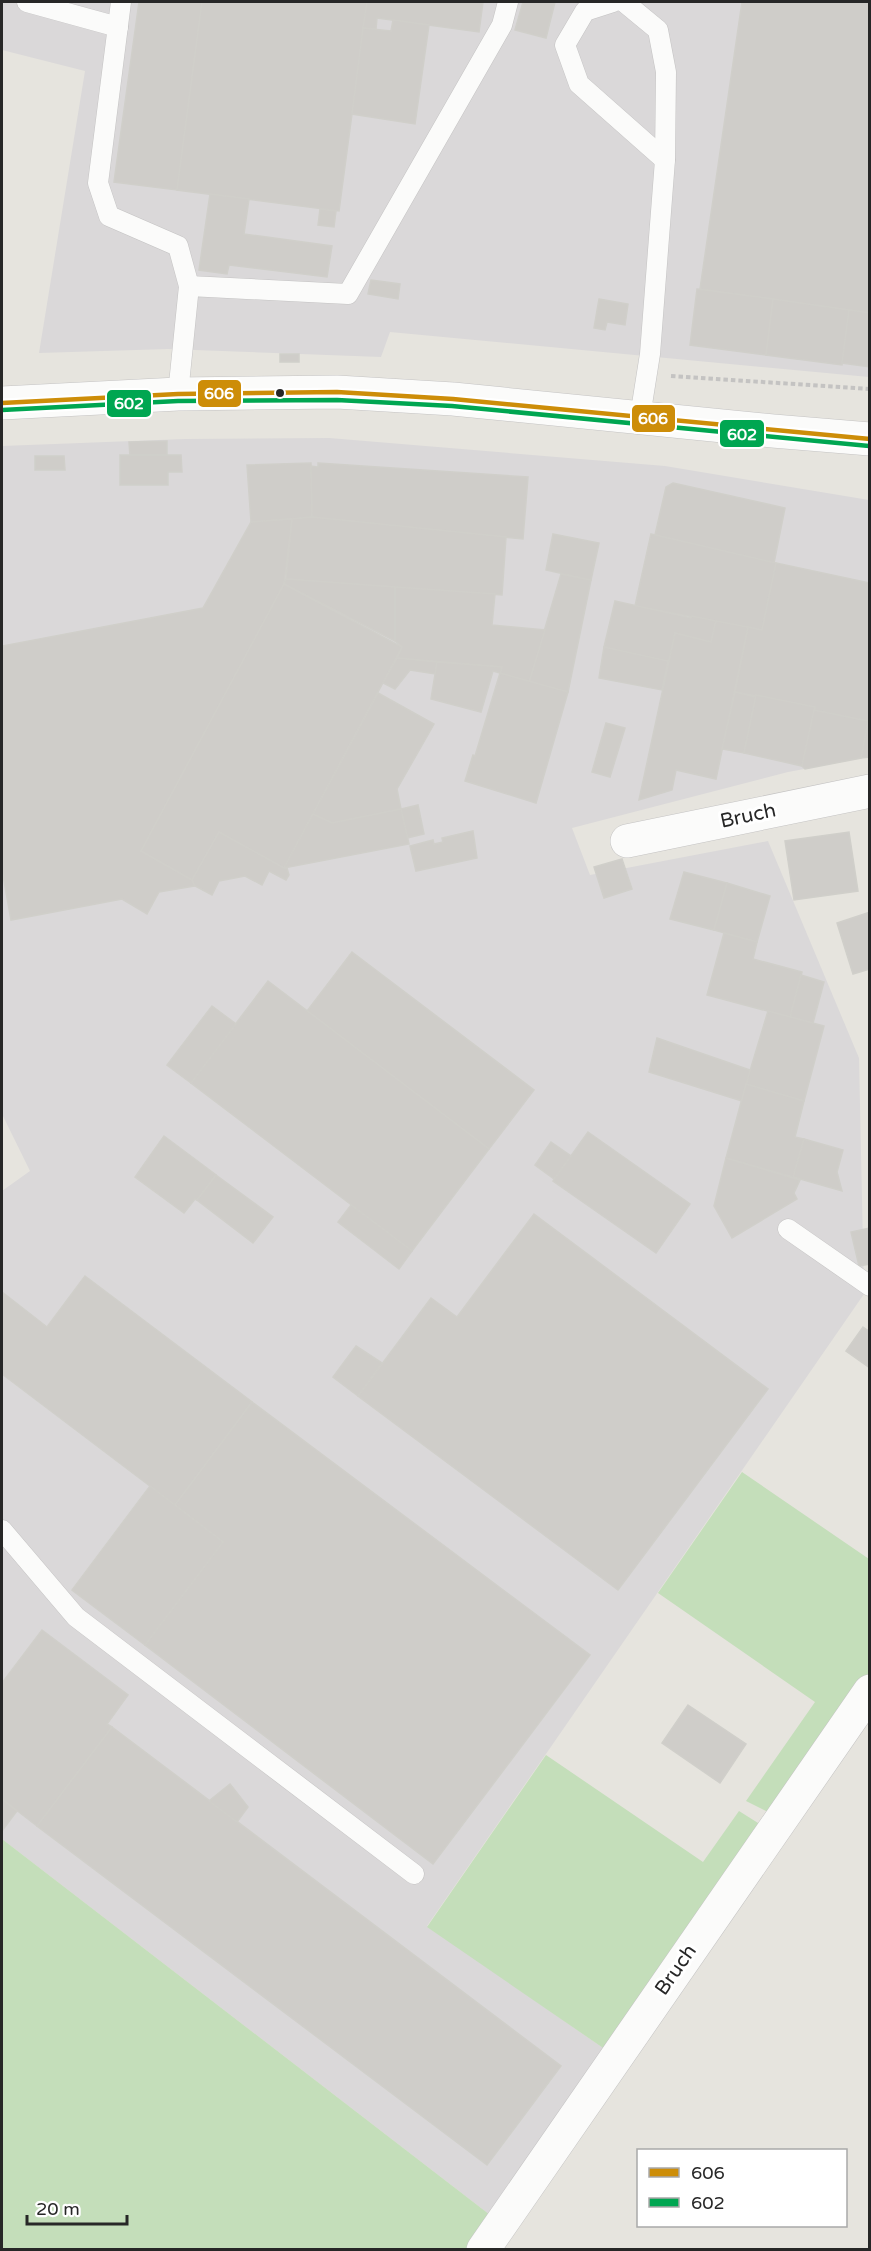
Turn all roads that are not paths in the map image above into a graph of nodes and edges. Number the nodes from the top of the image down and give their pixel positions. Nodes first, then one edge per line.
1 (27, 2) edge
2 (121, 2) edge
3 (508, 2) edge
4 (613, 2) edge
5 (624, 2) edge
6 (118, 27) junction
7 (665, 160) junction
8 (189, 286) junction
9 (178, 394) junction
10 (2, 403) edge
11 (640, 417) junction
12 (870, 439) edge
13 (870, 791) edge
14 (627, 841) dead end
15 (788, 1229) dead end
16 (870, 1286) edge
17 (2, 1530) edge
18 (870, 1691) edge
19 (414, 1874) dead end
20 (483, 2250) edge

1 - 6 lane
2 - 6 lane
3 - 8 lane
4 - 7 lane
5 - 7 lane
6 - 8 lane
7 - 11 lane
8 - 9 lane
9 - 10 street
9 - 11 street
11 - 12 street
13 - 14 street, Bruch
15 - 16 lane
17 - 19 lane
18 - 20 street, Bruch

